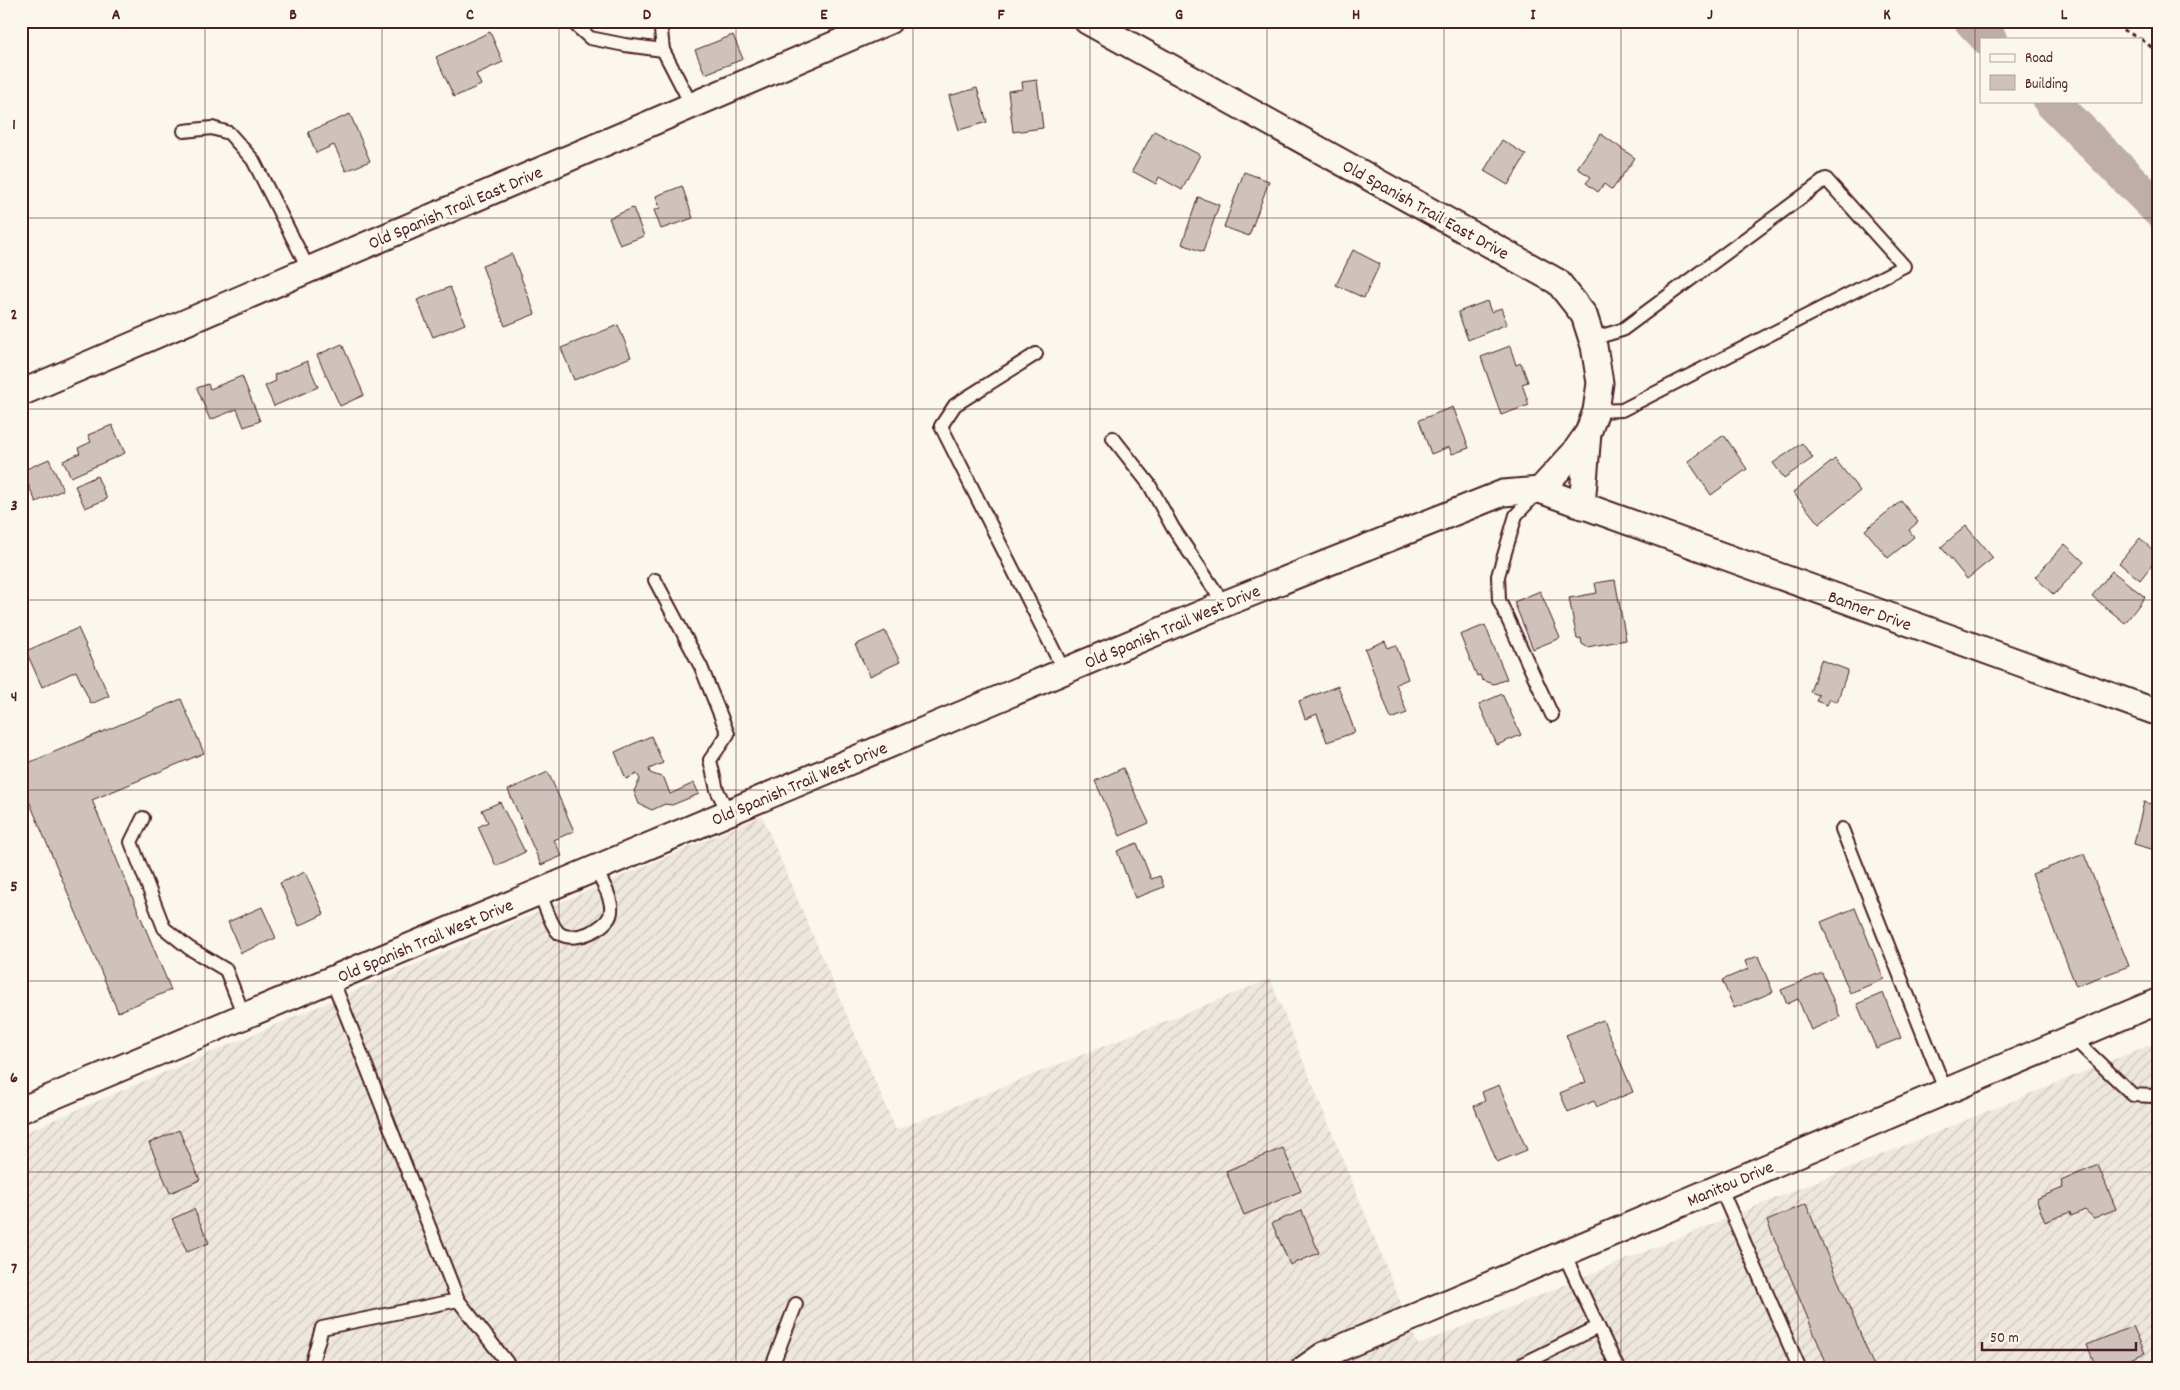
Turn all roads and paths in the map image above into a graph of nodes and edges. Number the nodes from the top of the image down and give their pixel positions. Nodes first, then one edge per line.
1 (571, 21) edge
2 (660, 21) edge
3 (889, 21) edge
4 (2107, 21) edge
5 (1102, 25) edge
6 (2139, 38) edge
7 (2142, 40) edge
8 (663, 50) junction
9 (2159, 53) edge
10 (692, 106) junction
11 (184, 131) dead end
12 (309, 270) junction
13 (1591, 339) junction
14 (1036, 354) dead end
15 (21, 393) edge
16 (1592, 422) junction
17 (1113, 438) dead end
18 (1540, 490) junction
19 (1582, 506) junction
20 (655, 580) dead end
21 (1224, 604) junction
22 (1064, 671) junction
23 (2159, 713) edge
24 (1552, 715) dead end
25 (728, 812) junction
26 (143, 818) dead end
27 (1842, 829) dead end
28 (595, 868) junction
29 (539, 892) junction
30 (332, 979) junction
31 (2159, 1001) edge
32 (244, 1016) junction
33 (2073, 1038) junction
34 (1946, 1092) junction
35 (2159, 1094) edge
36 (21, 1110) edge
37 (1720, 1187) junction
38 (1564, 1254) junction
39 (458, 1300) junction
40 (796, 1304) dead end
41 (1598, 1327) junction
42 (310, 1369) edge
43 (512, 1369) edge
44 (771, 1369) edge
45 (1304, 1369) edge
46 (1513, 1369) edge
47 (1618, 1369) edge
48 (1800, 1369) edge

1 - 8 lane
2 - 8 lane
3 - 10 street, Old Spanish Trail East Drive
4 - 6 path
5 - 13 street, Old Spanish Trail East Drive
7 - 9 path
8 - 10 lane
10 - 12 street, Old Spanish Trail East Drive
11 - 12 lane
12 - 15 street, Old Spanish Trail East Drive
13 - 16 street, Old Spanish Trail East Drive
13 - 16 lane
14 - 22 lane
16 - 18 street
16 - 19 street, Old Spanish Trail East Drive
17 - 21 lane
18 - 19 street, Old Spanish Trail West Drive
18 - 21 street, Old Spanish Trail West Drive
18 - 24 lane
19 - 23 street, Banner Drive
20 - 25 lane
21 - 22 street, Old Spanish Trail West Drive
22 - 25 street, Old Spanish Trail West Drive
25 - 28 street, Old Spanish Trail West Drive
26 - 32 lane
27 - 34 lane
28 - 29 street, Old Spanish Trail West Drive
28 - 29 lane
29 - 30 street, Old Spanish Trail West Drive
30 - 32 street, Old Spanish Trail West Drive
30 - 39 lane
31 - 33 street, Manitou Drive
32 - 36 street, Old Spanish Trail West Drive
33 - 34 street, Manitou Drive
33 - 35 lane
34 - 37 street, Manitou Drive
37 - 38 street, Manitou Drive
37 - 48 lane
38 - 41 lane
38 - 45 street, Manitou Drive
39 - 42 lane
39 - 43 lane
40 - 44 lane
41 - 46 lane
41 - 47 lane

